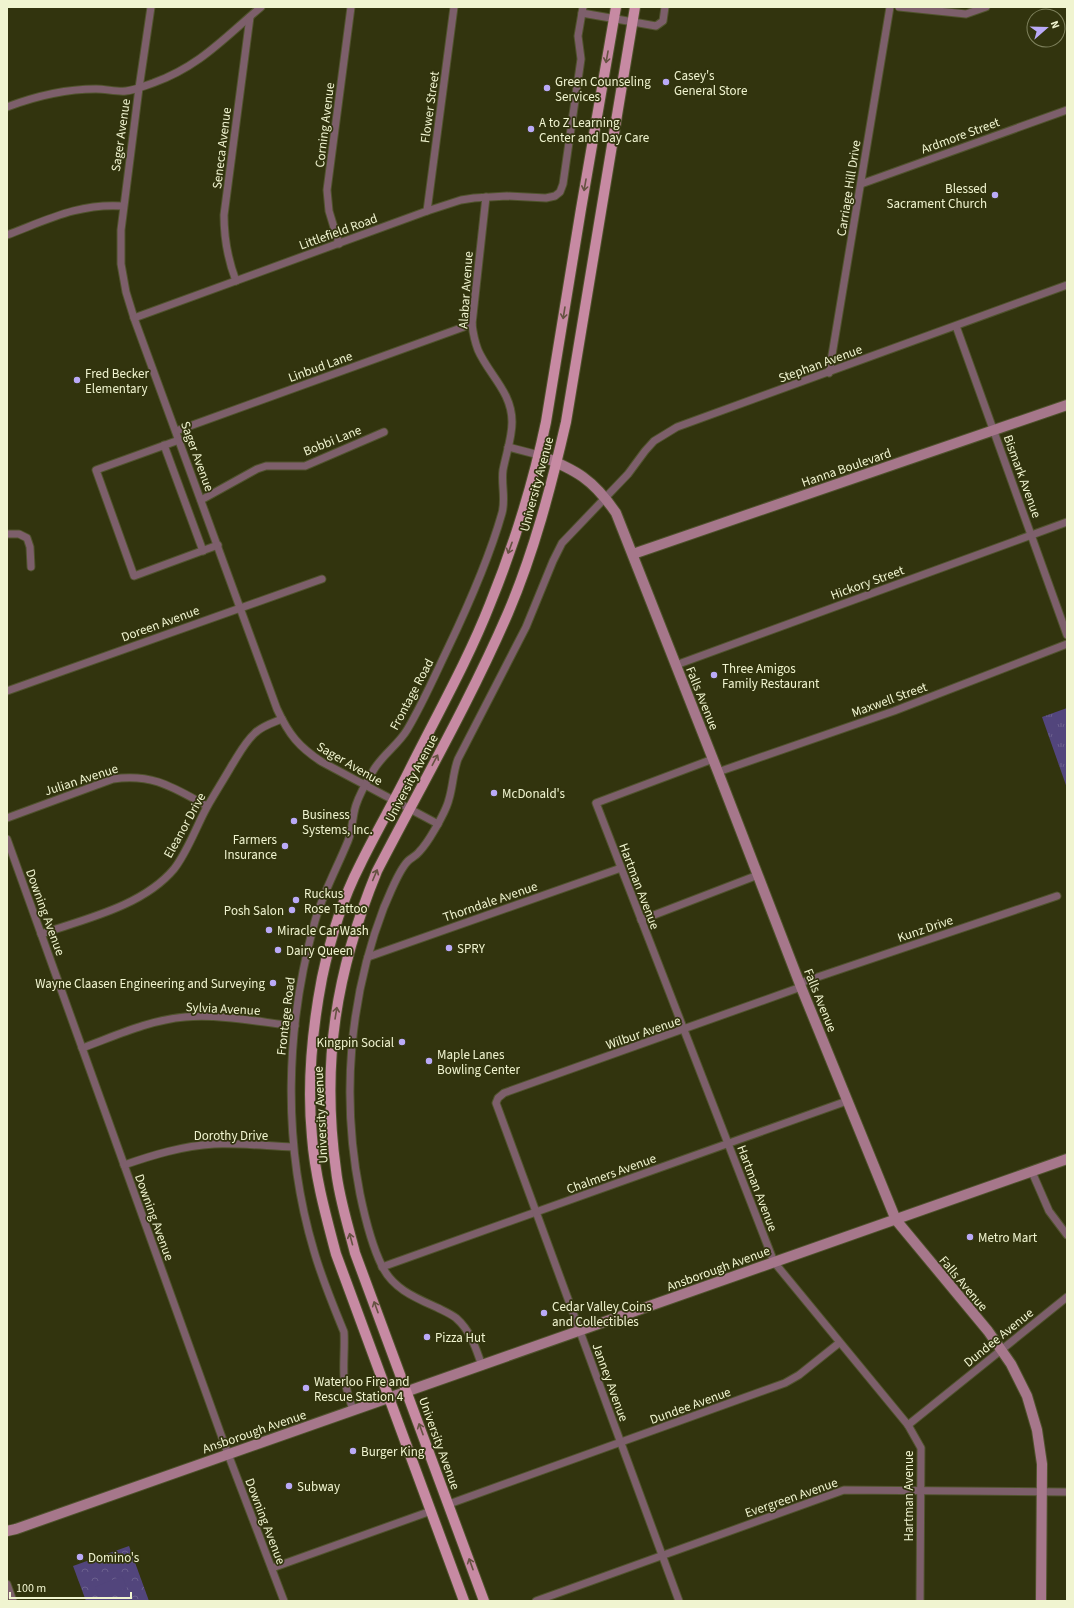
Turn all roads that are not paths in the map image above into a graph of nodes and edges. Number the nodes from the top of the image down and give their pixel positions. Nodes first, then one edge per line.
1 (151, 7) edge
2 (261, 7) edge
3 (351, 7) edge
4 (454, 7) edge
5 (616, 7) edge
6 (634, 7) edge
7 (665, 7) edge
8 (890, 7) edge
9 (899, 7) edge
10 (986, 7) edge
11 (582, 10) edge
12 (250, 17) junction
13 (614, 18) junction
14 (632, 22) junction
15 (139, 88) junction
16 (7, 107) edge
17 (1067, 110) edge
18 (861, 184) junction
19 (486, 197) junction
20 (123, 206) junction
21 (427, 211) junction
22 (7, 235) edge
23 (339, 244) junction
24 (236, 281) junction
25 (1067, 285) edge
26 (134, 318) junction
27 (472, 324) junction
28 (956, 326) junction
29 (829, 373) junction
30 (1067, 405) edge
31 (993, 430) junction
32 (176, 431) junction
33 (384, 432) dead end
34 (179, 440) junction
35 (164, 445) junction
36 (508, 447) junction
37 (539, 455) junction
38 (557, 462) junction
39 (606, 499) junction
40 (202, 500) junction
41 (1067, 522) edge
42 (7, 534) edge
43 (1031, 536) junction
44 (218, 545) junction
45 (203, 551) junction
46 (633, 554) junction
47 (31, 567) dead end
48 (322, 579) dead end
49 (240, 608) junction
50 (1067, 635) edge
51 (1067, 644) edge
52 (676, 665) junction
53 (7, 691) edge
54 (282, 719) junction
55 (713, 759) junction
56 (718, 772) junction
57 (365, 785) junction
58 (394, 802) junction
59 (207, 806) junction
60 (409, 810) junction
61 (7, 818) edge
62 (438, 824) junction
63 (7, 839) edge
64 (621, 868) junction
65 (758, 875) junction
66 (1057, 896) dead end
67 (640, 920) junction
68 (41, 934) junction
69 (368, 957) junction
70 (801, 985) junction
71 (295, 1026) junction
72 (684, 1030) junction
73 (82, 1048) junction
74 (847, 1101) junction
75 (496, 1103) joint
76 (728, 1144) junction
77 (293, 1147) junction
78 (1067, 1160) edge
79 (124, 1165) junction
80 (1032, 1172) junction
81 (536, 1212) junction
82 (896, 1220) junction
83 (1067, 1235) edge
84 (774, 1262) junction
85 (382, 1267) junction
86 (1067, 1297) edge
87 (580, 1331) junction
88 (839, 1342) junction
89 (1001, 1350) junction
90 (482, 1366) junction
91 (407, 1392) junction
92 (389, 1398) junction
93 (353, 1410) junction
94 (908, 1426) junction
95 (621, 1442) junction
96 (228, 1454) junction
97 (921, 1491) junction
98 (1043, 1492) junction
99 (1067, 1492) edge
100 (449, 1504) junction
101 (431, 1511) junction
102 (12, 1530) edge
103 (7, 1535) edge
104 (663, 1556) junction
105 (272, 1568) junction
106 (7, 1584) edge
107 (13, 1601) edge
108 (284, 1601) edge
109 (464, 1601) edge
110 (484, 1601) edge
111 (536, 1601) edge
112 (679, 1601) edge
113 (920, 1601) edge
114 (1041, 1601) edge

1 - 15 street, Sager Avenue
2 - 12 street
3 - 23 street, Corning Avenue
4 - 21 street, Flower Street
5 - 13 main road, University Avenue
6 - 14 main road, University Avenue
7 - 14 street
8 - 18 street, Carriage Hill Drive
9 - 10 street
11 - 13 street
11 - 19 street, Littlefield Road
12 - 15 street
12 - 24 street, Seneca Avenue
13 - 14 street
13 -> 37 main road, University Avenue
14 - 38 main road, University Avenue
15 - 16 street
15 - 20 street, Sager Avenue
17 - 18 street, Ardmore Street
18 - 29 street, Carriage Hill Drive
19 - 21 street, Littlefield Road
19 - 27 street, Alabar Avenue
20 - 22 street
20 - 26 street, Sager Avenue
21 - 23 street, Littlefield Road
23 - 24 street, Littlefield Road
24 - 26 street, Littlefield Road
25 - 28 street, Stephan Avenue
26 - 32 street, Sager Avenue
27 - 32 street, Linbud Lane
27 - 36 street, Alabar Avenue
28 - 29 street, Stephan Avenue
28 - 31 street, Bismark Avenue
29 - 39 street, Stephan Avenue
30 - 31 street, Hanna Boulevard
31 - 43 street, Bismark Avenue
31 - 46 street, Hanna Boulevard
32 - 34 street, Sager Avenue
33 - 40 street, Bobbi Lane
34 - 35 street
34 - 40 street, Sager Avenue
35 - 45 street
35 - 45 street
36 - 37 street, Falls Avenue
36 - 57 street, Frontage Road
37 - 38 street, Falls Avenue
37 -> 58 main road, University Avenue
38 - 39 street, Falls Avenue
60 -> 38 main road, University Avenue
39 - 46 street, Falls Avenue
39 - 62 street
40 - 44 street, Sager Avenue
41 - 43 street, Hickory Street
42 - 47 street
43 - 50 street, Bismark Avenue
43 - 52 street, Hickory Street
44 - 45 street
44 - 49 street, Sager Avenue
46 - 52 street, Falls Avenue
48 - 49 street, Doreen Avenue
49 - 53 street, Doreen Avenue
49 - 54 street, Sager Avenue
51 - 56 street, Maxwell Street
52 - 55 street, Falls Avenue
54 - 57 street, Sager Avenue
54 - 59 street, Eleanor Drive
55 - 56 street, Falls Avenue
55 - 64 street, Hartman Avenue
56 - 65 street, Falls Avenue
57 - 58 street, Sager Avenue
57 - 71 street, Frontage Road
58 - 60 street, Sager Avenue
58 - 92 main road, University Avenue
59 - 61 street, Julian Avenue
59 - 68 street, Eleanor Drive
60 - 62 street, Sager Avenue
91 -> 60 main road, University Avenue
62 - 69 street
63 - 68 street, Downing Avenue
64 - 67 street, Hartman Avenue
64 - 69 street, Thorndale Avenue
65 - 67 street
65 - 70 street, Falls Avenue
66 - 70 street, Kunz Drive
67 - 72 street, Hartman Avenue
68 - 73 street, Downing Avenue
69 - 85 street
70 - 72 street, Wilbur Avenue
70 - 74 street, Falls Avenue
71 - 73 street, Sylvia Avenue
71 - 77 street, Frontage Road
72 - 75 street, Wilbur Avenue
72 - 76 street, Hartman Avenue
73 - 79 street, Downing Avenue
74 - 76 street, Chalmers Avenue
74 - 82 street, Falls Avenue
75 - 81 street, Janney Avenue
76 - 81 street, Chalmers Avenue
76 - 84 street, Hartman Avenue
77 - 79 street, Dorothy Drive
77 - 93 street, Frontage Road
78 - 80 street, Ansborough Avenue
79 - 96 street, Downing Avenue
80 - 82 street, Ansborough Avenue
80 - 83 street
81 - 85 street, Chalmers Avenue
81 - 87 street, Janney Avenue
82 - 84 street, Ansborough Avenue
82 - 89 street, Falls Avenue
84 - 87 street, Ansborough Avenue
84 - 88 street, Hartman Avenue
85 - 90 street
86 - 89 street, Dundee Avenue
87 - 90 street, Ansborough Avenue
87 - 95 street, Janney Avenue
88 - 94 street, Hartman Avenue
88 - 95 street, Dundee Avenue
89 - 94 street, Dundee Avenue
89 - 98 street, Falls Avenue
90 - 91 street, Ansborough Avenue
91 - 92 street, Ansborough Avenue
100 -> 91 main road, University Avenue
92 - 93 street, Ansborough Avenue
92 - 101 main road, University Avenue
93 - 96 street, Ansborough Avenue
94 - 97 street, Hartman Avenue
95 - 100 street, Dundee Avenue
95 - 104 street, Janney Avenue
96 - 102 street, Ansborough Avenue
96 - 105 street, Downing Avenue
97 - 98 street, Evergreen Avenue
97 - 104 street, Evergreen Avenue
97 - 113 street, Hartman Avenue
98 - 99 street, Evergreen Avenue
98 - 114 street, Falls Avenue
110 -> 100 main road, University Avenue
101 - 105 street
101 - 109 main road, University Avenue
102 - 103 street, Ansborough Avenue
104 - 111 street, Evergreen Avenue
104 - 112 street, Janney Avenue
105 - 108 street, Downing Avenue
106 - 107 street

